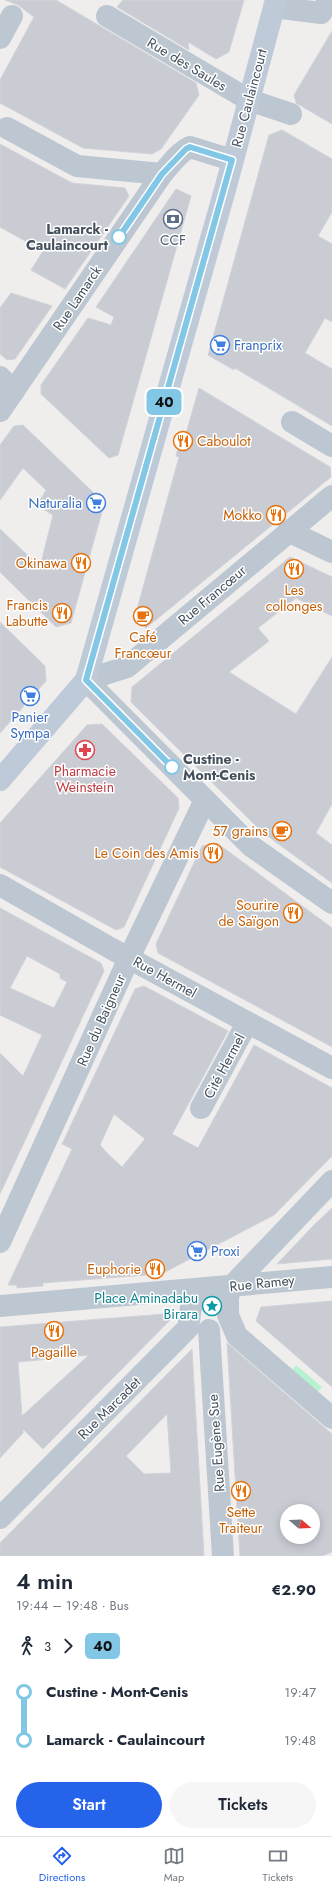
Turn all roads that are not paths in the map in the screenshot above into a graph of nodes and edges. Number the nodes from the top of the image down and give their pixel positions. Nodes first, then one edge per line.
1 (329, 0) edge
2 (275, 3) edge
3 (12, 16) dead end
4 (107, 16) dead end
5 (0, 38) edge
6 (249, 100) junction
7 (291, 114) dead end
8 (7, 128) dead end
9 (232, 160) junction
10 (162, 174) junction
11 (7, 384) edge
12 (0, 411) edge
13 (292, 422) dead end
14 (332, 446) edge
15 (332, 496) edge
16 (288, 531) junction
17 (332, 552) edge
18 (86, 680) junction
19 (0, 780) edge
20 (205, 800) junction
21 (0, 885) edge
22 (332, 903) edge
23 (129, 958) junction
24 (247, 1023) junction
25 (332, 1068) edge
26 (201, 1108) dead end
27 (332, 1181) edge
28 (0, 1242) edge
29 (332, 1277) edge
30 (231, 1286) junction
31 (202, 1289) junction
32 (0, 1306) edge
33 (228, 1315) junction
34 (188, 1328) junction
35 (209, 1330) junction
36 (332, 1418) edge
37 (0, 1518) edge
38 (223, 1556) edge

1 - 2 street
2 - 6 street, Rue Caulaincourt
3 - 5 street
4 - 6 street, Rue des Saules
6 - 7 street, Rue des Saules
6 - 9 street, Rue Caulaincourt
8 - 10 street
9 - 10 street, Rue Lamarck
9 - 18 street, Rue Caulaincourt
10 - 11 street, Rue Lamarck
11 - 12 street, Rue Lamarck
13 - 14 street
15 - 16 street, Rue Francœur
16 - 17 street
16 - 18 street, Rue Francœur
18 - 19 street
18 - 20 street
20 - 22 street
20 - 23 street, Rue du Baigneur
21 - 23 street, Rue Hermel
23 - 24 street, Rue Hermel
23 - 28 street, Rue du Baigneur
24 - 25 street, Rue Hermel
24 - 26 street, Cité Hermel
27 - 30 street
29 - 30 street, Rue Ramey
30 - 31 street, Rue Ramey
30 - 33 street
31 - 32 street, Rue Ramey
31 - 34 street
33 - 35 street
33 - 36 street
34 - 35 street
34 - 37 street, Rue Marcadet
35 - 38 street, Rue Eugène Sue

